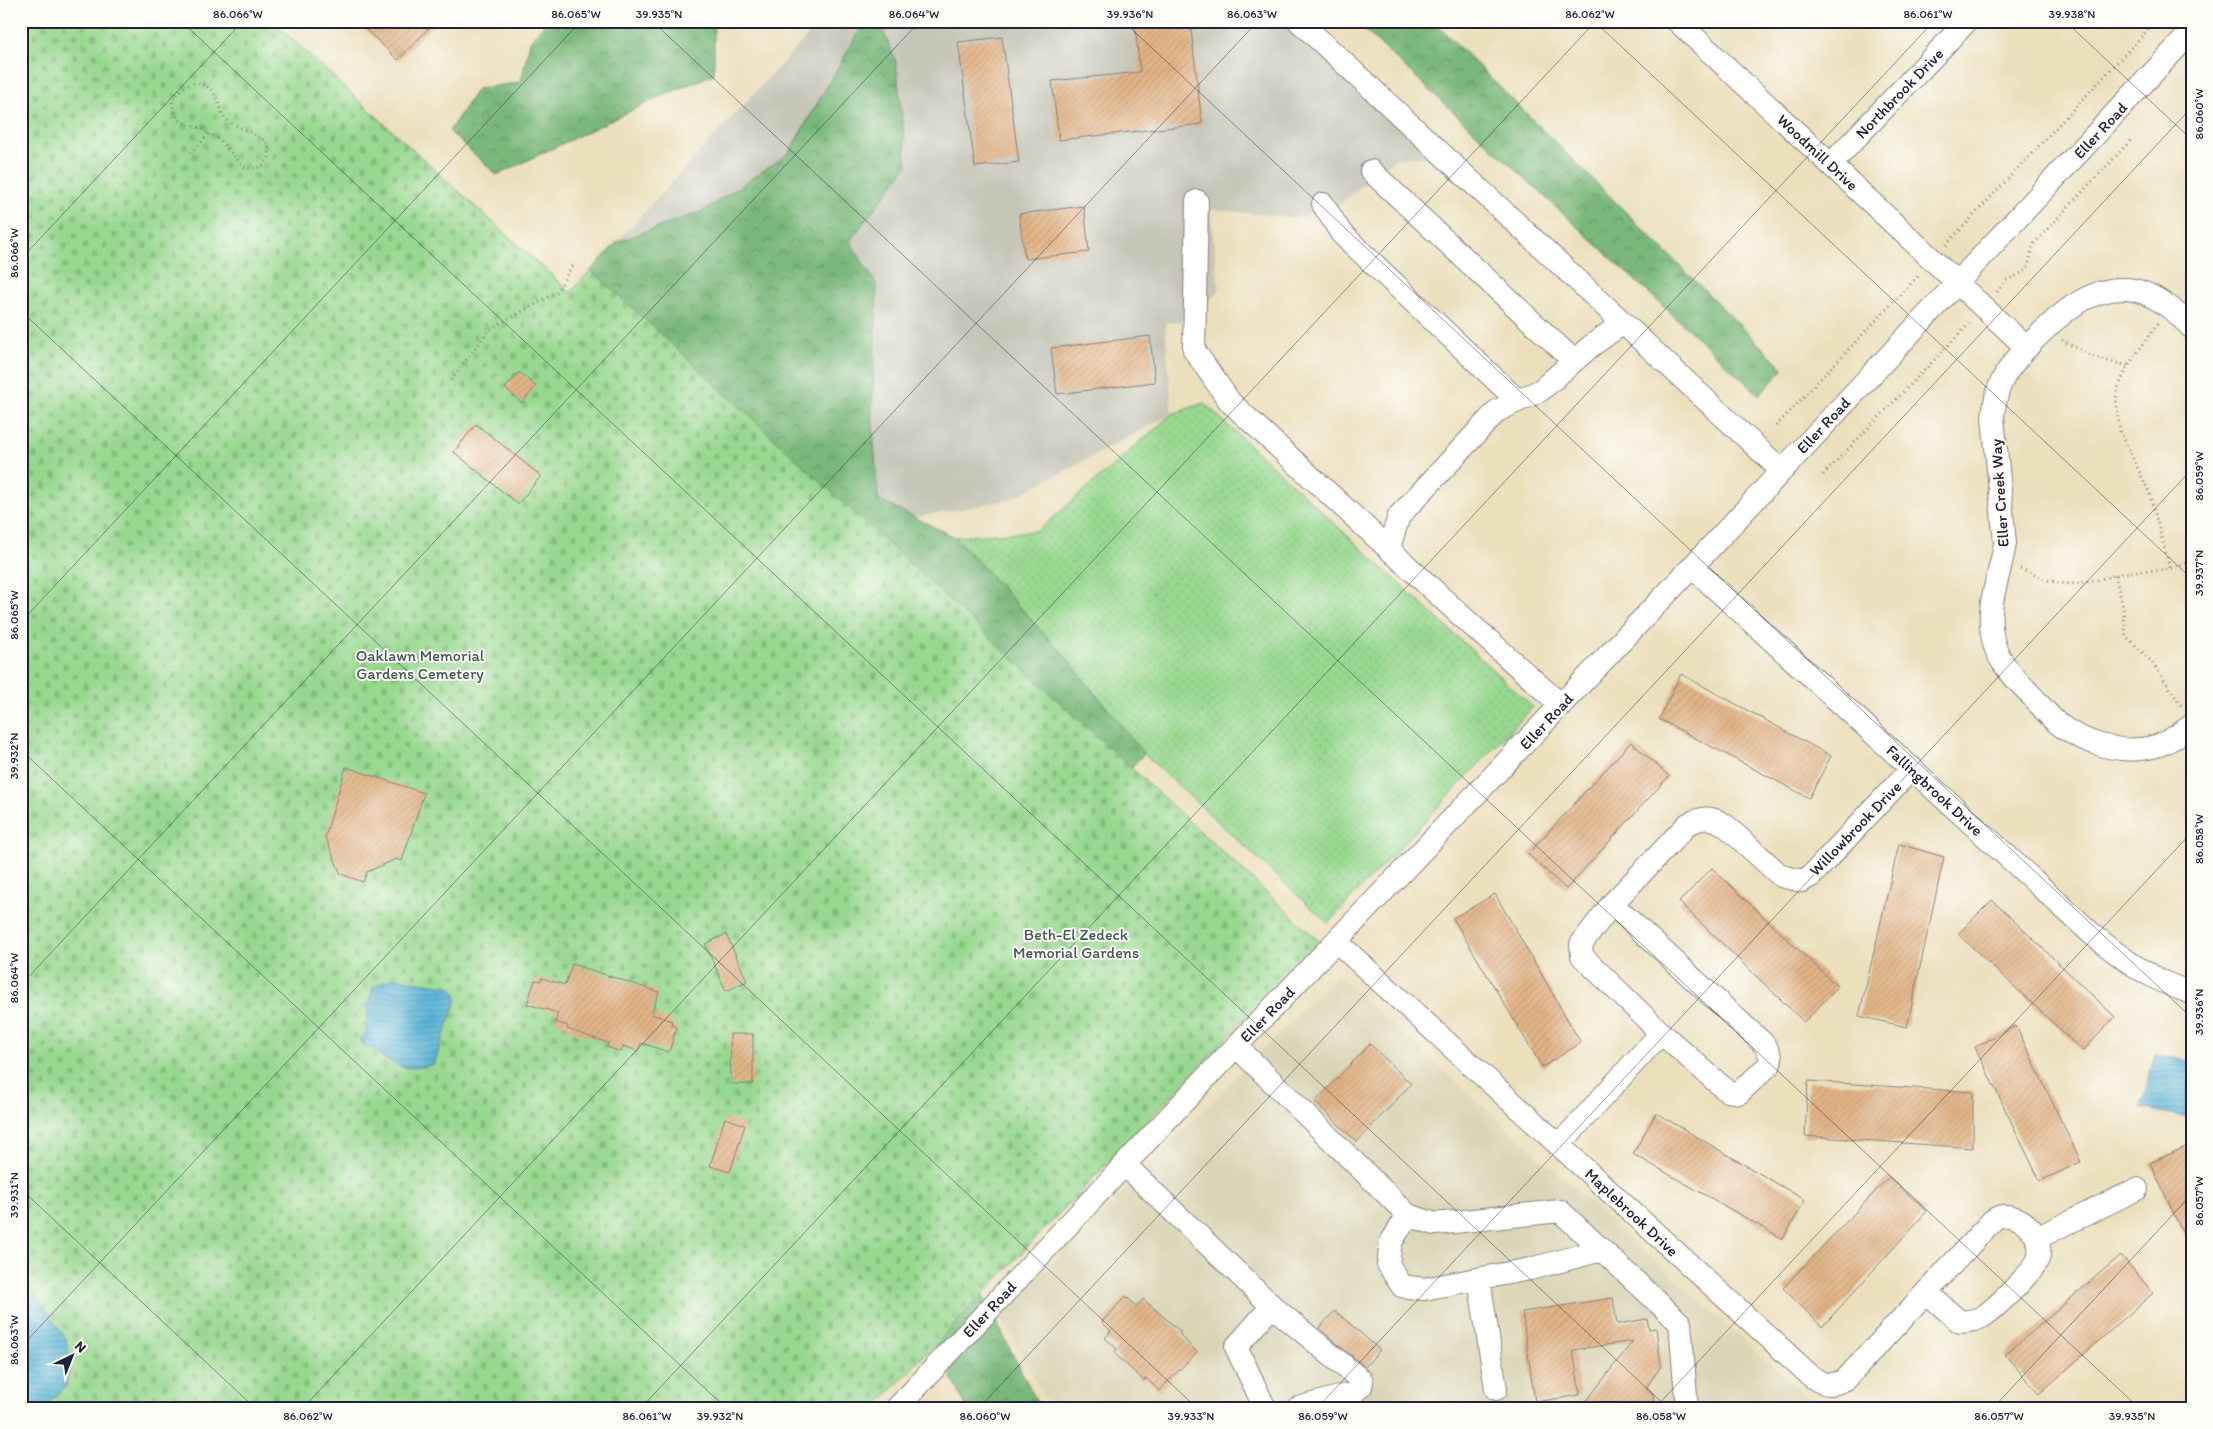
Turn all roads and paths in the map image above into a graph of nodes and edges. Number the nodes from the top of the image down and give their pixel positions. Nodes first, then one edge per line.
1 (1299, 21) edge
2 (1677, 21) edge
3 (1967, 21) edge
4 (2156, 21) edge
5 (2192, 30) edge
6 (209, 134) junction
7 (2133, 138) dead end
8 (191, 153) dead end
9 (1831, 164) junction
10 (1371, 171) dead end
11 (1196, 201) dead end
12 (1323, 204) dead end
13 (1960, 231) dead end
14 (574, 263) dead end
15 (2007, 280) dead end
16 (1957, 283) junction
17 (1911, 284) dead end
18 (2170, 309) junction
19 (1623, 323) junction
20 (1968, 326) dead end
21 (2192, 328) edge
22 (2045, 329) junction
23 (2027, 348) junction
24 (1574, 361) junction
25 (2128, 366) junction
26 (450, 380) dead end
27 (1518, 401) junction
28 (1776, 426) dead end
29 (1781, 470) junction
30 (1823, 475) dead end
31 (1389, 548) junction
32 (2192, 560) edge
33 (2002, 563) junction
34 (1692, 567) junction
35 (2170, 568) junction
36 (2115, 575) junction
37 (1561, 705) junction
38 (2188, 722) edge
39 (1912, 768) junction
40 (1612, 904) junction
41 (1336, 941) junction
42 (2192, 992) edge
43 (1662, 1033) junction
44 (1236, 1046) junction
45 (1559, 1145) junction
46 (1124, 1165) junction
47 (2137, 1189) dead end
48 (1408, 1215) junction
49 (2037, 1238) junction
50 (1602, 1250) junction
51 (1479, 1278) junction
52 (1926, 1292) junction
53 (1272, 1306) junction
54 (1496, 1389) dead end
55 (897, 1408) edge
56 (1265, 1408) edge
57 (1298, 1408) edge
58 (1687, 1408) edge

1 - 19 street
2 - 9 street, Woodmill Drive
3 - 9 street, Northbrook Drive
4 - 13 path
5 - 16 street, Eller Road
6 - 6 path
6 - 8 path
7 - 15 path
9 - 16 street, Woodmill Drive
10 - 24 street
11 - 31 street
12 - 27 street
14 - 26 path
16 - 23 street, Woodmill Drive
16 - 29 street, Eller Road
17 - 28 path
18 - 21 street, Eller Creek Way
18 - 22 street, Eller Creek Way
18 - 25 path
19 - 24 street
19 - 29 street
20 - 30 path
22 - 23 street, Eller Creek Way
22 - 25 path
23 - 33 street, Eller Creek Way
24 - 27 street
25 - 35 path
27 - 31 street
29 - 34 street, Eller Road
31 - 37 street
32 - 35 path
33 - 36 path
33 - 38 street, Eller Creek Way
34 - 37 street, Eller Road
34 - 39 street, Fallingbrook Drive
35 - 36 path
36 - 38 path
37 - 41 street, Eller Road
39 - 40 street, Willowbrook Drive
39 - 42 street, Fallingbrook Drive
40 - 43 street, Willowbrook Drive
40 - 43 street, Willowbrook Drive
41 - 44 street, Eller Road
41 - 45 street, Maplebrook Drive
43 - 45 street
44 - 46 street, Eller Road
44 - 48 street
45 - 52 street, Maplebrook Drive
46 - 53 street
46 - 55 street, Eller Road
47 - 49 street
48 - 50 street
48 - 51 street
49 - 52 street, Maplebrook Drive
49 - 52 street
50 - 51 street
50 - 58 street
51 - 54 street
53 - 56 street
53 - 57 street

